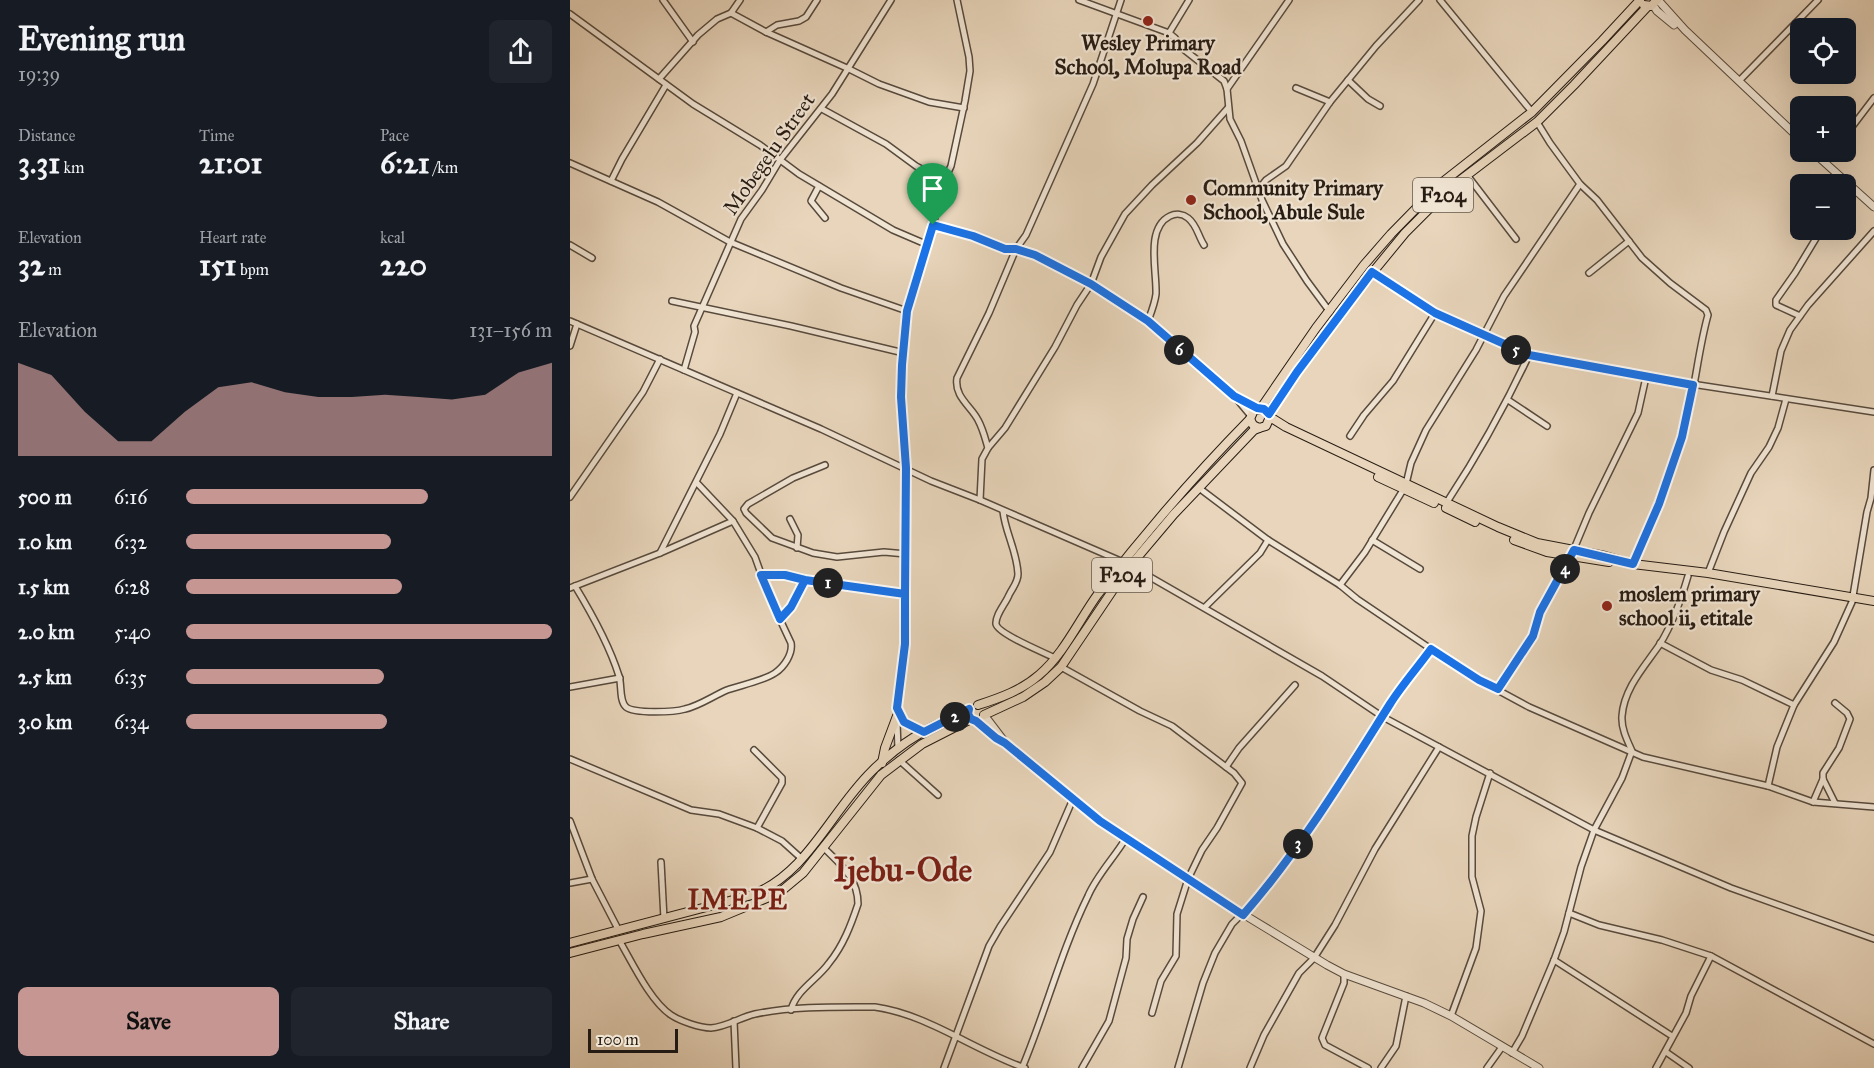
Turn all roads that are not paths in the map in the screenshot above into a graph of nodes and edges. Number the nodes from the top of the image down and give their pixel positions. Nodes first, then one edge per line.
1 (663, 0) edge
2 (740, 0) edge
3 (817, 0) edge
4 (891, 0) edge
5 (957, 0) edge
6 (1079, 0) edge
7 (1120, 0) edge
8 (1189, 0) edge
9 (1289, 0) edge
10 (1419, 0) edge
11 (1440, 0) edge
12 (1640, 0) edge
13 (1818, 0) edge
14 (1654, 3) edge
15 (731, 13) junction
16 (1116, 13) junction
17 (570, 14) edge
18 (766, 32) junction
19 (1169, 33) junction
20 (693, 42) junction
21 (849, 69) junction
22 (659, 79) junction
23 (1348, 80) junction
24 (1739, 81) junction
25 (666, 85) junction
26 (1296, 88) dead end
27 (1227, 89) junction
28 (1874, 98) edge
29 (1330, 102) junction
30 (1380, 106) dead end
31 (964, 108) junction
32 (1228, 108) junction
33 (822, 109) junction
34 (1532, 112) junction
35 (1537, 122) junction
36 (1856, 123) edge
37 (1790, 129) edge
38 (780, 160) junction
39 (1824, 162) edge
40 (572, 164) edge
41 (570, 172) edge
42 (1467, 175) junction
43 (944, 180) junction
44 (611, 182) junction
45 (1580, 184) junction
46 (819, 186) junction
47 (1258, 190) junction
48 (1874, 207) edge
49 (825, 218) dead end
50 (933, 225) junction
51 (1874, 231) edge
52 (1516, 239) dead end
53 (1815, 240) edge
54 (1629, 241) junction
55 (730, 242) junction
56 (570, 245) edge
57 (928, 245) junction
58 (1204, 246) dead end
59 (1016, 249) junction
60 (592, 258) dead end
61 (1372, 272) junction
62 (1590, 273) dead end
63 (1091, 284) junction
64 (672, 301) dead end
65 (703, 308) junction
66 (907, 311) junction
67 (1330, 312) junction
68 (1435, 313) junction
69 (1800, 315) junction
70 (570, 321) edge
71 (1148, 321) junction
72 (577, 324) junction
73 (1483, 336) junction
74 (570, 346) edge
75 (903, 353) junction
76 (1529, 355) junction
77 (660, 359) junction
78 (684, 370) junction
79 (1646, 377) junction
80 (1693, 385) junction
81 (737, 393) junction
82 (1234, 396) junction
83 (1772, 396) junction
84 (1786, 399) junction
85 (1508, 400) junction
86 (1259, 408) junction
87 (1874, 412) edge
88 (1250, 417) junction
89 (1266, 421) junction
90 (1547, 426) dead end
91 (1350, 436) dead end
92 (988, 448) junction
93 (825, 465) dead end
94 (906, 468) junction
95 (1874, 470) edge
96 (697, 483) junction
97 (1405, 487) junction
98 (1199, 488) junction
99 (570, 497) edge
100 (980, 500) junction
101 (1447, 502) junction
102 (1003, 511) junction
103 (790, 519) dead end
104 (733, 521) junction
105 (1268, 540) junction
106 (1372, 540) junction
107 (797, 548) junction
108 (660, 553) junction
109 (1572, 553) junction
110 (906, 554) junction
111 (1127, 564) junction
112 (1633, 564) junction
113 (1420, 569) dead end
114 (1708, 573) junction
115 (761, 575) junction
116 (1688, 576) junction
117 (805, 580) junction
118 (1340, 585) junction
119 (573, 587) edge
120 (905, 594) junction
121 (1853, 600) junction
122 (1874, 601) edge
123 (1874, 606) edge
124 (1204, 607) junction
125 (780, 619) junction
126 (1660, 643) junction
127 (1431, 649) junction
128 (1055, 658) junction
129 (1060, 666) junction
130 (620, 678) junction
131 (1295, 685) dead end
132 (570, 687) edge
133 (1498, 689) junction
134 (1835, 703) dead end
135 (978, 705) junction
136 (1794, 705) junction
137 (969, 709) junction
138 (897, 712) junction
139 (1383, 717) junction
140 (978, 718) junction
141 (924, 732) junction
142 (1440, 747) junction
143 (898, 749) junction
144 (754, 750) dead end
145 (1632, 751) junction
146 (570, 759) edge
147 (899, 760) junction
148 (882, 763) junction
149 (1226, 767) junction
150 (1490, 773) junction
151 (1824, 779) junction
152 (1768, 786) junction
153 (938, 795) dead end
154 (1073, 799) junction
155 (1813, 802) junction
156 (1835, 803) junction
157 (1874, 807) edge
158 (570, 821) edge
159 (757, 828) junction
160 (1594, 830) junction
161 (1126, 838) junction
162 (824, 848) junction
163 (802, 859) junction
164 (661, 862) dead end
165 (592, 879) junction
166 (1188, 879) junction
167 (570, 883) edge
168 (1143, 897) dead end
169 (1569, 913) junction
170 (1243, 915) junction
171 (664, 919) junction
172 (618, 929) junction
173 (1874, 939) edge
174 (619, 940) junction
175 (570, 943) edge
176 (570, 953) edge
177 (1710, 956) junction
178 (1314, 958) junction
179 (1554, 960) junction
180 (1344, 974) junction
181 (1406, 996) junction
182 (791, 1010) junction
183 (1152, 1013) dead end
184 (1451, 1016) junction
185 (734, 1021) junction
186 (1672, 1036) junction
187 (956, 1037) junction
188 (1874, 1044) edge
189 (1502, 1047) junction
190 (1666, 1052) junction
191 (1512, 1053) junction
192 (736, 1068) edge
193 (944, 1068) edge
194 (1023, 1068) edge
195 (1082, 1068) edge
196 (1178, 1068) edge
197 (1250, 1068) edge
198 (1368, 1068) edge
199 (1381, 1068) edge
200 (1487, 1068) edge
201 (1539, 1068) edge
202 (1656, 1068) edge
203 (1689, 1068) edge

1 - 20 street
2 - 15 street
3 - 18 street
4 - 21 street, Mobegelu Street
5 - 31 street
6 - 16 street
7 - 16 street
8 - 19 street
9 - 27 street
10 - 23 street
11 - 34 street
12 - 14 main road, F204
12 - 34 main road, F204
13 - 24 street
14 - 24 street
14 - 35 main road, F204
15 - 18 street
15 - 20 street
16 - 19 street
16 - 59 street
17 - 22 street
18 - 21 street
19 - 27 street
20 - 22 street
21 - 31 street
21 - 33 street, Mobegelu Street
22 - 25 street
23 - 29 street
23 - 30 street
24 - 37 street
25 - 38 street
25 - 44 street
26 - 29 street
27 - 32 street
28 - 36 street
29 - 47 street
31 - 43 street
32 - 47 street
32 - 63 street
33 - 38 street, Mobegelu Street
33 - 43 street
34 - 67 main road, F204
35 - 42 main road, F204
35 - 45 street
38 - 46 street
38 - 55 street, Mobegelu Street
39 - 48 street
40 - 41 street
40 - 44 street
42 - 52 street
42 - 61 main road, F204
43 - 50 street
44 - 55 street
45 - 54 street
45 - 73 street
46 - 49 street
46 - 57 street
47 - 67 street
50 - 57 street
50 - 59 street
51 - 69 street
53 - 69 street
54 - 62 street
54 - 80 street
55 - 65 street, Mobegelu Street
55 - 66 street
56 - 60 street
57 - 66 street
58 - 71 street
59 - 63 street
59 - 92 street
61 - 68 street
61 - 89 main road, F204
63 - 71 street
63 - 92 street
64 - 65 street
65 - 75 street
65 - 78 street, Mobegelu Street
66 - 75 street
67 - 86 main road, F204
68 - 73 street
68 - 91 street
69 - 83 street
70 - 72 street
71 - 82 street
72 - 74 street
72 - 77 street
73 - 76 street
73 - 97 street
75 - 94 street
76 - 79 street
76 - 85 street
77 - 78 street
77 - 99 street
78 - 81 street
79 - 80 street
79 - 109 street
80 - 83 street
80 - 112 street
81 - 94 street
81 - 96 street
82 - 86 street
82 - 88 street
83 - 84 street
84 - 87 street
84 - 114 street
85 - 90 street
85 - 101 street
86 - 88 main road, F204
86 - 89 main road
88 - 89 main road
88 - 111 main road, F204
89 - 97 main road
89 - 98 main road, F204
92 - 100 street
93 - 107 street
94 - 100 street
94 - 110 street
95 - 121 street
96 - 104 street
96 - 108 street
97 - 101 main road
97 - 106 street
97 - 109 main road
98 - 105 street
98 - 111 main road, F204
100 - 102 street
101 - 109 main road
102 - 111 street
102 - 128 street
103 - 107 street
104 - 108 street
104 - 115 street
105 - 118 street
105 - 124 street
106 - 113 street
106 - 118 street
107 - 110 street
108 - 119 street
109 - 112 main road
109 - 116 main road
109 - 133 street
110 - 120 street
111 - 124 street
111 - 128 main road, F204
111 - 129 main road, F204
112 - 114 main road
114 - 121 main road
115 - 117 street
115 - 125 street
116 - 121 main road
116 - 126 street
117 - 120 street
117 - 125 street
118 - 127 street
119 - 130 street
120 - 138 street
121 - 122 main road
121 - 123 main road
121 - 136 street
124 - 139 street
125 - 130 street
126 - 136 street
126 - 145 street
127 - 133 street
127 - 139 street
128 - 135 main road, F204
129 - 140 main road, F204
129 - 149 street
130 - 132 street
131 - 149 street
133 - 145 street
134 - 151 street
135 - 137 main road, F204
135 - 140 main road
136 - 152 street
137 - 140 main road
137 - 141 main road, F204
138 - 141 main road
138 - 143 street
138 - 148 main road
139 - 142 street
139 - 170 street
140 - 147 main road, F204
140 - 154 street
141 - 143 main road, F204
142 - 150 street
142 - 178 street
143 - 148 main road, F204
144 - 159 street
145 - 152 street
145 - 160 street
146 - 159 street
147 - 153 street
147 - 162 main road, F204
148 - 163 main road, F204
149 - 166 street
150 - 160 street
150 - 184 street
151 - 155 street
151 - 156 street
152 - 155 street
154 - 161 street
154 - 187 street
155 - 156 street
156 - 157 street
158 - 165 street
159 - 163 street
160 - 169 street
160 - 173 street
161 - 166 street
161 - 194 street
162 - 174 main road, F204
162 - 182 street
163 - 171 main road, F204
164 - 171 street
165 - 167 street
165 - 172 street
166 - 170 street
166 - 183 street
168 - 195 street
169 - 177 street
169 - 179 street
170 - 178 street
170 - 196 street
171 - 172 main road, F204
172 - 175 main road, F204
174 - 176 main road, F204
174 - 185 street
177 - 186 street
177 - 188 street
178 - 180 street
178 - 197 street
179 - 186 street
179 - 191 street
180 - 181 street
180 - 198 street
181 - 184 street
181 - 199 street
182 - 185 street
182 - 187 street
184 - 189 street
185 - 192 street
186 - 190 street
187 - 193 street
187 - 194 street
189 - 191 street
189 - 200 street
190 - 202 street
190 - 203 street
191 - 201 street

